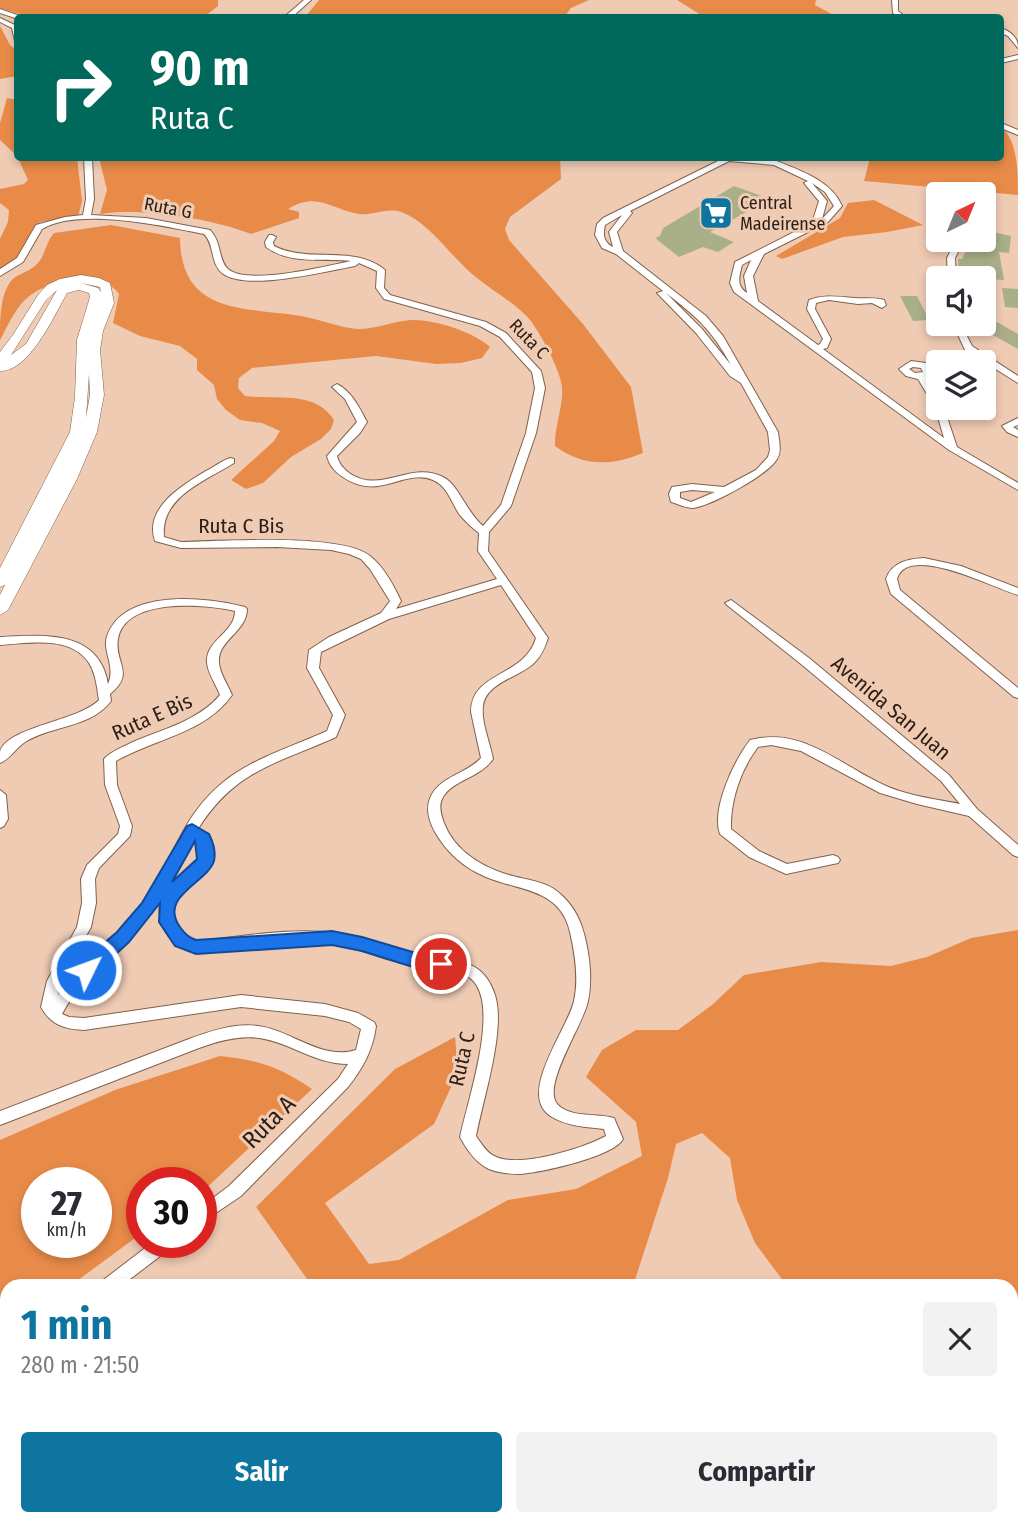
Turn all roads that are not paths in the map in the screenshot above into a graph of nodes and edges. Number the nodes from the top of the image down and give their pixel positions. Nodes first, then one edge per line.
1 (308, 0) edge
2 (291, 14) edge
3 (1004, 32) edge
4 (1018, 46) edge
5 (88, 161) edge
6 (724, 161) edge
7 (754, 161) edge
8 (770, 161) edge
9 (790, 170) junction
10 (800, 175) junction
11 (823, 201) junction
12 (837, 201) junction
13 (631, 209) junction
14 (86, 218) junction
15 (816, 224) junction
16 (599, 230) junction
17 (612, 232) junction
18 (272, 237) dead end
19 (618, 252) junction
20 (761, 254) junction
21 (366, 261) junction
22 (0, 274) edge
23 (735, 276) junction
24 (747, 279) junction
25 (657, 283) junction
26 (754, 301) junction
27 (863, 302) dead end
28 (712, 329) junction
29 (699, 331) junction
30 (962, 336) edge
31 (816, 348) junction
32 (0, 359) edge
33 (0, 370) edge
34 (921, 376) dead end
35 (1018, 380) edge
36 (743, 381) junction
37 (926, 384) edge
38 (337, 387) dead end
39 (943, 420) edge
40 (1018, 421) edge
41 (1018, 434) edge
42 (952, 447) junction
43 (230, 461) dead end
44 (1018, 486) edge
45 (724, 490) dead end
46 (484, 532) junction
47 (503, 581) junction
48 (0, 582) edge
49 (1018, 592) edge
50 (730, 604) dead end
51 (0, 610) edge
52 (385, 617) junction
53 (0, 642) edge
54 (105, 692) junction
55 (1018, 694) edge
56 (0, 759) edge
57 (0, 795) edge
58 (973, 812) junction
59 (0, 823) edge
60 (192, 831) junction
61 (1018, 852) edge
62 (834, 860) dead end
63 (54, 1016) junction
64 (362, 1054) junction
65 (0, 1118) edge
66 (217, 1204) edge
67 (145, 1258) edge
68 (117, 1279) edge

1 - 2 street
3 - 4 street
5 - 14 street
6 - 13 street
7 - 9 street
8 - 9 street
9 - 10 street
10 - 11 street
10 - 12 street
11 - 12 street
11 - 15 street
12 - 15 street
13 - 16 street
13 - 17 street
14 - 21 street, Ruta G
14 - 22 street, Ruta G
15 - 20 street
16 - 17 street
16 - 19 street
17 - 19 street
18 - 21 street
19 - 25 street
20 - 23 street
20 - 24 street
21 - 46 street, Ruta C
23 - 24 street
23 - 26 street
24 - 26 street
25 - 28 street
25 - 29 street
26 - 31 street
27 - 31 street
28 - 29 street
28 - 36 street
29 - 36 street
30 - 35 street
31 - 42 street
32 - 51 main road
33 - 48 main road
34 - 37 street
36 - 45 street
38 - 46 street
39 - 42 street
40 - 41 street
42 - 44 street
43 - 52 street, Ruta C Bis
46 - 47 street, Ruta C
47 - 52 street
47 - 60 street, Ruta C
49 - 55 street
50 - 58 street, Avenida San Juan
52 - 60 street
53 - 54 street, Ruta E Bis
54 - 56 street, Ruta E Bis
54 - 63 street, Ruta E Bis
57 - 59 street
58 - 61 street, Avenida San Juan
58 - 62 street
60 - 63 street
63 - 64 street
64 - 65 street
64 - 66 street, Ruta A
67 - 68 street

